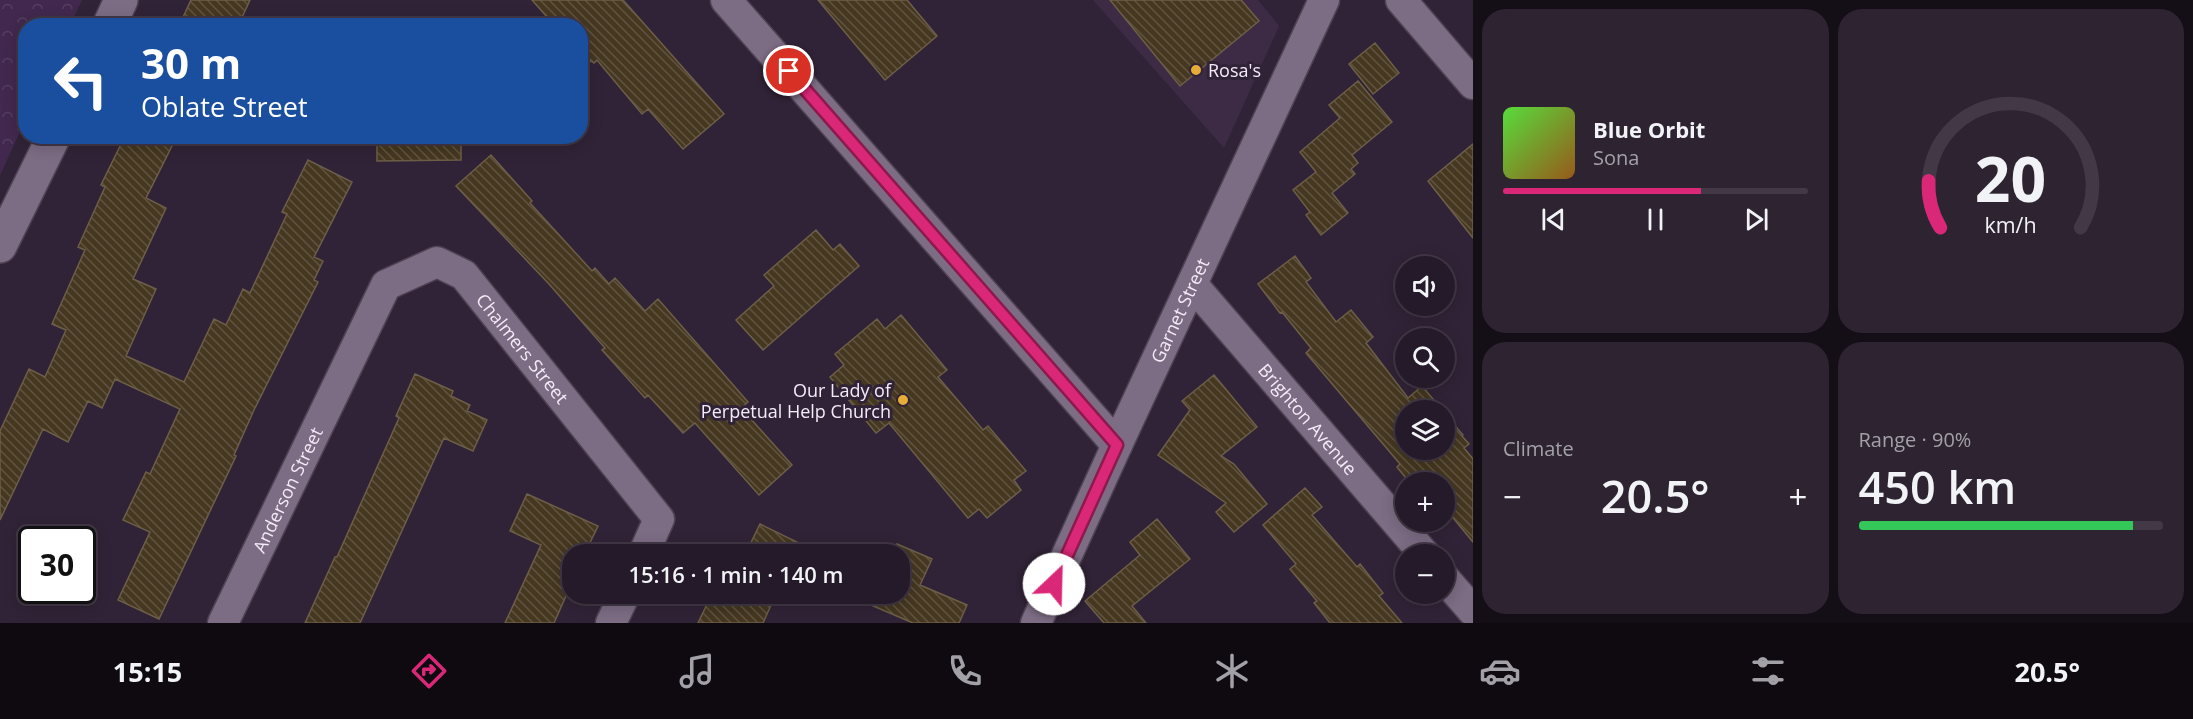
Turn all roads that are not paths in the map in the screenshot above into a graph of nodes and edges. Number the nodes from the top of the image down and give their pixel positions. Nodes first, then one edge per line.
1 (121, 0) edge
2 (726, 0) edge
3 (1324, 0) edge
4 (1401, 0) edge
5 (113, 18) edge
6 (1473, 84) edge
7 (50, 144) edge
8 (0, 246) edge
9 (1192, 284) junction
10 (351, 356) joint
11 (1117, 445) junction
12 (648, 544) edge
13 (1416, 544) edge
14 (1455, 591) edge
15 (620, 604) edge
16 (1473, 611) edge
17 (1048, 617) edge
18 (222, 623) edge
19 (611, 623) edge

1 - 5 main road
2 - 11 street
3 - 9 street, Garnet Street
4 - 6 street
7 - 8 main road
9 - 11 street, Garnet Street
9 - 13 street, Brighton Avenue
10 - 12 street, Chalmers Street
10 - 18 street, Anderson Street
11 - 17 street, Garnet Street
14 - 16 street
15 - 19 street

